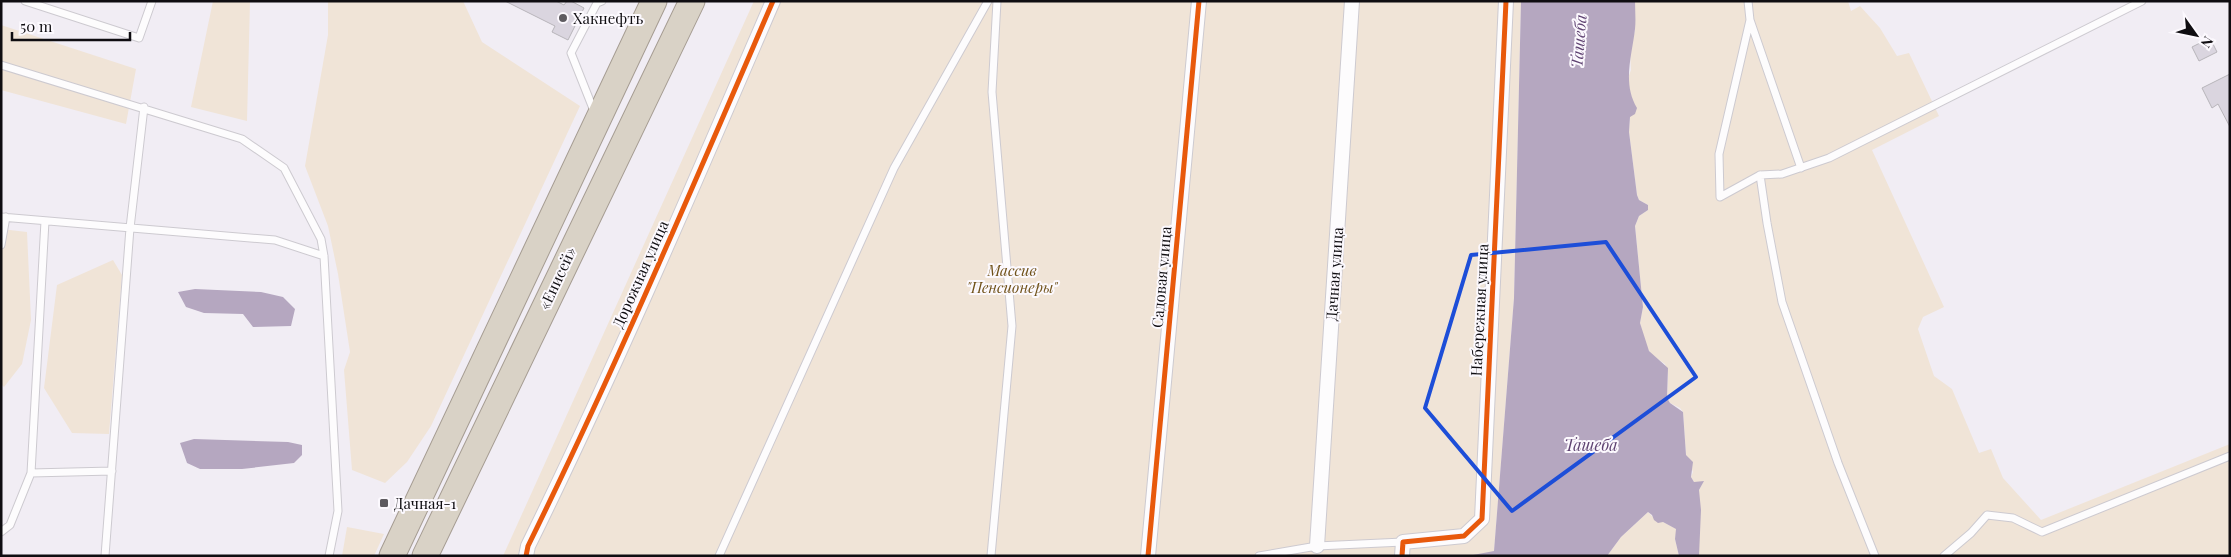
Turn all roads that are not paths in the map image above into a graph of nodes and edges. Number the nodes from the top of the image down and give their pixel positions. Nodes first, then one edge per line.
1 (26, 1) edge
2 (152, 1) edge
3 (602, 1) edge
4 (654, 1) edge
5 (692, 1) edge
6 (773, 1) edge
7 (988, 1) edge
8 (998, 1) edge
9 (1200, 1) edge
10 (1352, 1) edge
11 (1506, 1) edge
12 (1748, 1) edge
13 (2142, 1) edge
14 (1750, 20) junction
15 (1, 65) edge
16 (144, 107) junction
17 (597, 118) junction
18 (1801, 168) junction
19 (1760, 175) junction
20 (4, 217) edge
21 (45, 221) junction
22 (130, 228) junction
23 (1, 245) edge
24 (324, 256) junction
25 (2230, 456) edge
26 (112, 471) junction
27 (31, 473) junction
28 (1, 532) edge
29 (1403, 542) junction
30 (1317, 546) junction
31 (106, 556) edge
32 (329, 556) edge
33 (392, 556) edge
34 (425, 556) edge
35 (526, 556) edge
36 (719, 556) edge
37 (991, 556) edge
38 (1148, 556) edge
39 (1259, 556) edge
40 (1402, 556) edge
41 (1875, 556) edge
42 (1944, 556) edge

1 - 2 lane
3 - 17 lane
4 - 17 highway, «Енисей»
5 - 34 highway, «Енисей»
6 - 35 street, Дорожная улица
7 - 36 lane
8 - 37 lane
9 - 38 street, Садовая улица
10 - 30 street, Дачная улица
11 - 29 street, Набережная улица
12 - 14 lane
13 - 18 lane
14 - 18 lane
14 - 19 lane
15 - 16 lane
16 - 22 lane
16 - 24 lane
17 - 33 highway, «Енисей»
18 - 19 lane
19 - 41 lane
20 - 21 lane
20 - 23 lane
21 - 22 lane
21 - 27 lane
22 - 24 lane
22 - 26 lane
24 - 32 lane
25 - 42 lane
26 - 27 lane
26 - 31 lane
27 - 28 lane
29 - 30 lane
29 - 40 street
30 - 39 lane

